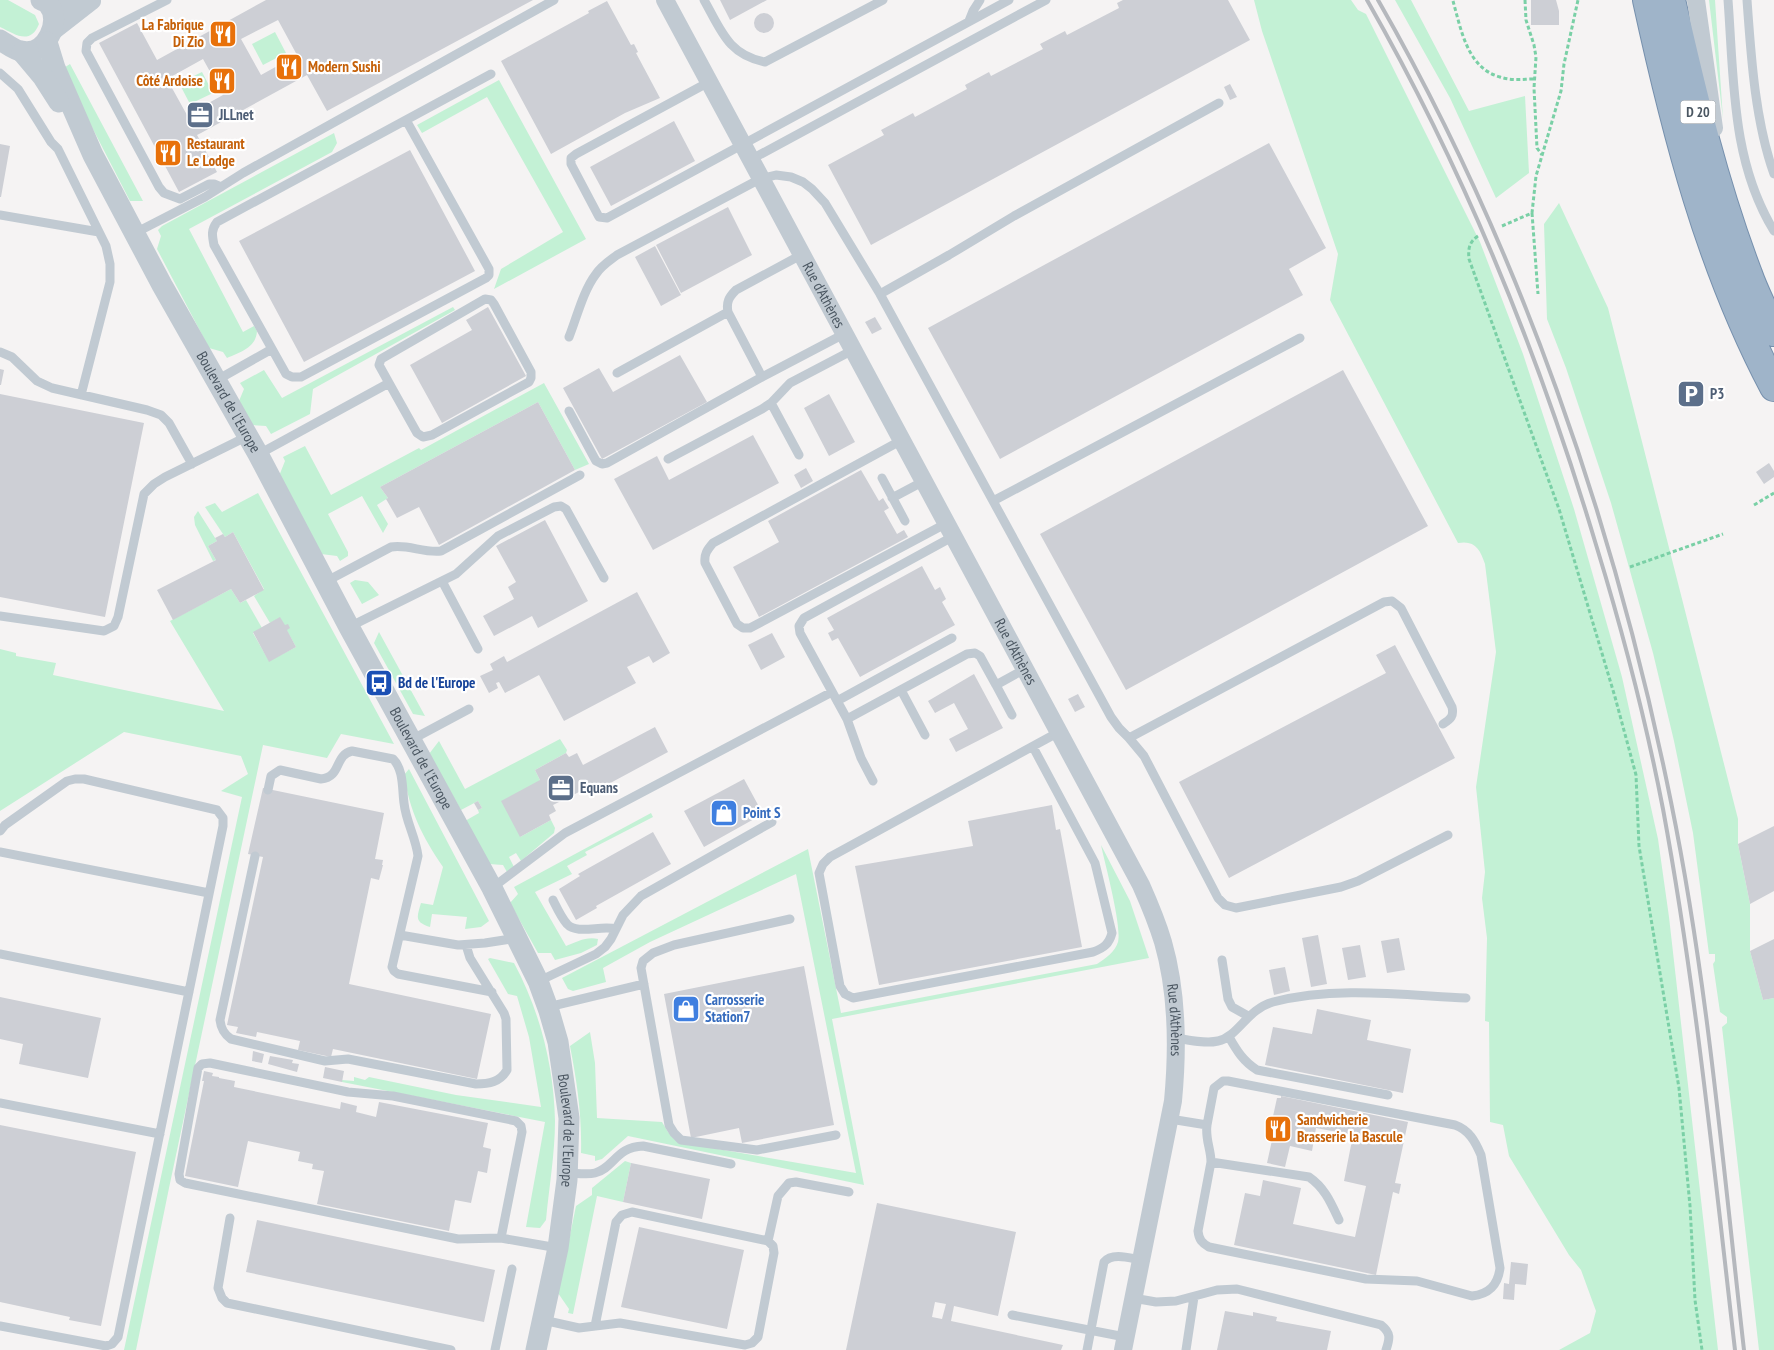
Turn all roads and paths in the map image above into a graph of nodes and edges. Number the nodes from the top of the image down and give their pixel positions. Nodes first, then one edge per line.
1 (92, 0) edge
2 (167, 0) edge
3 (554, 0) edge
4 (665, 0) edge
5 (704, 0) edge
6 (883, 0) edge
7 (980, 0) edge
8 (1009, 0) edge
9 (1046, 0) edge
10 (1525, 0) edge
11 (1578, 0) edge
12 (1647, 0) edge
13 (1671, 0) edge
14 (1696, 0) edge
15 (1728, 0) edge
16 (1747, 0) edge
17 (1453, 1) dead end
18 (45, 2) edge
19 (969, 22) junction
20 (49, 38) junction
21 (0, 40) edge
22 (22, 52) junction
23 (0, 73) edge
24 (491, 74) dead end
25 (1535, 79) junction
26 (709, 82) junction
27 (1219, 103) dead end
28 (406, 120) junction
29 (742, 144) junction
30 (93, 155) junction
31 (1542, 156) junction
32 (750, 160) junction
33 (1774, 174) edge
34 (760, 179) junction
35 (221, 187) junction
36 (1532, 213) junction
37 (0, 214) edge
38 (1730, 222) junction
39 (1502, 226) dead end
40 (1774, 230) edge
41 (99, 232) junction
42 (135, 234) junction
43 (1478, 236) dead end
44 (802, 255) junction
45 (880, 294) junction
46 (1538, 294) dead end
47 (728, 312) junction
48 (1774, 332) edge
49 (844, 334) junction
50 (569, 337) dead end
51 (1300, 338) dead end
52 (272, 349) junction
53 (853, 350) junction
54 (0, 352) edge
55 (617, 373) dead end
56 (762, 377) junction
57 (217, 380) junction
58 (389, 382) junction
59 (1774, 386) edge
60 (81, 395) junction
61 (771, 402) junction
62 (569, 411) dead end
63 (902, 440) junction
64 (253, 445) junction
65 (799, 455) dead end
66 (668, 460) dead end
67 (192, 464) junction
68 (580, 475) dead end
69 (882, 478) dead end
70 (924, 481) junction
71 (1774, 493) edge
72 (892, 498) junction
73 (993, 501) junction
74 (1754, 505) dead end
75 (905, 521) dead end
76 (950, 529) junction
77 (1723, 534) dead end
78 (1630, 566) dead end
79 (604, 578) dead end
80 (325, 582) junction
81 (442, 582) junction
82 (0, 616) edge
83 (349, 628) junction
84 (952, 638) dead end
85 (478, 649) dead end
86 (1025, 669) junction
87 (996, 685) junction
88 (901, 690) junction
89 (832, 692) junction
90 (837, 701) junction
91 (469, 709) dead end
92 (1012, 714) dead end
93 (847, 719) junction
94 (1444, 724) dead end
95 (1059, 732) junction
96 (925, 735) dead end
97 (1129, 738) junction
98 (411, 740) junction
99 (1033, 747) junction
100 (873, 781) dead end
101 (268, 790) dead end
102 (772, 822) dead end
103 (0, 831) edge
104 (1448, 835) dead end
105 (0, 852) edge
106 (255, 856) dead end
107 (492, 888) junction
108 (209, 893) junction
109 (553, 900) dead end
110 (790, 919) dead end
111 (616, 929) junction
112 (400, 935) junction
113 (518, 938) junction
114 (466, 945) junction
115 (0, 954) edge
116 (1222, 960) dead end
117 (538, 981) junction
118 (644, 984) junction
119 (189, 992) junction
120 (492, 992) junction
121 (1466, 998) dead end
122 (548, 1007) junction
123 (1248, 1016) junction
124 (1229, 1037) junction
125 (1176, 1038) junction
126 (1388, 1095) dead end
127 (0, 1103) edge
128 (1170, 1119) junction
129 (1208, 1125) junction
130 (160, 1134) junction
131 (836, 1135) dead end
132 (1211, 1162) junction
133 (731, 1164) dead end
134 (567, 1173) junction
135 (849, 1192) dead end
136 (230, 1218) dead end
137 (1339, 1220) dead end
138 (500, 1238) junction
139 (768, 1241) junction
140 (558, 1248) junction
141 (1141, 1260) junction
142 (512, 1269) dead end
143 (1194, 1296) junction
144 (1133, 1298) junction
145 (1012, 1315) dead end
146 (542, 1320) junction
147 (0, 1326) edge
148 (595, 1326) junction
149 (1091, 1330) junction
150 (1124, 1344) edge
151 (92, 1347) edge
152 (450, 1350) edge
153 (495, 1350) edge
154 (536, 1350) edge
155 (1088, 1350) edge
156 (1186, 1350) edge
157 (1386, 1350) edge
158 (1702, 1350) edge

1 - 18 street
1 - 20 street
2 - 35 lane
3 - 35 lane
4 - 26 street, Rue d'Athènes
5 - 6 lane
7 - 19 lane
8 - 19 lane
9 - 32 lane
10 - 25 path
11 - 31 path
12 - 59 highway, D 20
13 - 38 highway, D 20
14 - 38 street
15 - 40 lane
16 - 33 lane
17 - 25 path
18 - 20 street, Boulevard de l'Europe
19 - 29 lane
20 - 22 street
20 - 30 street, Boulevard de l'Europe
21 - 22 street
22 - 30 street, Boulevard de l'Europe
23 - 41 lane
24 - 28 lane
25 - 31 path
26 - 29 street, Rue d'Athènes
26 - 29 lane
27 - 45 lane
28 - 52 lane
28 - 52 lane
29 - 32 street, Rue d'Athènes
30 - 42 street, Boulevard de l'Europe
31 - 36 path
32 - 34 street, Rue d'Athènes
34 - 44 street, Rue d'Athènes
34 - 45 lane
34 - 50 lane
35 - 42 lane
36 - 39 path
36 - 46 path
37 - 41 lane
38 - 48 highway, D 20
41 - 60 lane
42 - 57 street, Boulevard de l'Europe
43 - 158 path
44 - 47 lane
44 - 49 street, Rue d'Athènes
45 - 73 lane
47 - 55 lane
47 - 56 lane
49 - 53 street, Rue d'Athènes
49 - 56 lane
51 - 73 lane
52 - 57 lane
53 - 61 lane
53 - 63 street, Rue d'Athènes
54 - 60 lane
56 - 62 lane
57 - 64 street, Boulevard de l'Europe
58 - 58 lane
58 - 64 lane
60 - 67 lane
61 - 65 lane
61 - 66 lane
63 - 70 street, Rue d'Athènes
63 - 76 lane
64 - 67 lane
64 - 80 street, Boulevard de l'Europe
67 - 82 lane
68 - 80 lane
69 - 72 lane
70 - 72 lane
70 - 76 street, Rue d'Athènes
71 - 74 path
72 - 75 lane
73 - 97 lane
76 - 86 street, Rue d'Athènes
76 - 89 lane
77 - 78 path
79 - 81 lane
80 - 83 street, Boulevard de l'Europe
81 - 83 lane
81 - 85 lane
83 - 98 street, Boulevard de l'Europe
84 - 90 lane
86 - 87 lane
86 - 95 street, Rue d'Athènes
87 - 88 lane
87 - 92 lane
88 - 93 lane
88 - 96 lane
89 - 90 lane
89 - 107 lane
90 - 93 lane
91 - 98 lane
93 - 100 lane
94 - 97 lane
95 - 99 lane
95 - 125 street, Rue d'Athènes
97 - 104 lane
98 - 107 street, Boulevard de l'Europe
99 - 99 lane
101 - 112 lane
102 - 111 lane
103 - 108 lane
105 - 108 lane
106 - 120 lane
107 - 113 street, Boulevard de l'Europe
108 - 119 lane
109 - 111 lane
110 - 118 lane
111 - 117 lane
112 - 114 lane
112 - 120 lane
113 - 114 lane
113 - 117 street, Boulevard de l'Europe
114 - 120 lane
115 - 119 lane
116 - 123 lane
117 - 122 street, Boulevard de l'Europe
118 - 122 lane
118 - 131 lane
119 - 130 lane
121 - 123 lane
122 - 134 street, Boulevard de l'Europe
123 - 124 lane
124 - 125 lane
124 - 126 lane
125 - 128 street, Rue d'Athènes
127 - 130 lane
128 - 129 lane
128 - 141 street, Rue d'Athènes
129 - 132 lane
129 - 132 lane
130 - 151 lane
132 - 137 lane
133 - 134 lane
134 - 140 street, Boulevard de l'Europe
135 - 139 lane
136 - 152 lane
138 - 138 lane
138 - 140 lane
139 - 148 lane
139 - 148 lane
140 - 146 street, Boulevard de l'Europe
141 - 144 street, Rue d'Athènes
141 - 149 lane
142 - 153 lane
143 - 144 lane
143 - 156 lane
143 - 157 lane
144 - 150 street, Rue d'Athènes
145 - 149 lane
146 - 148 lane
146 - 154 street, Boulevard de l'Europe
147 - 151 lane
149 - 150 lane
149 - 155 lane

